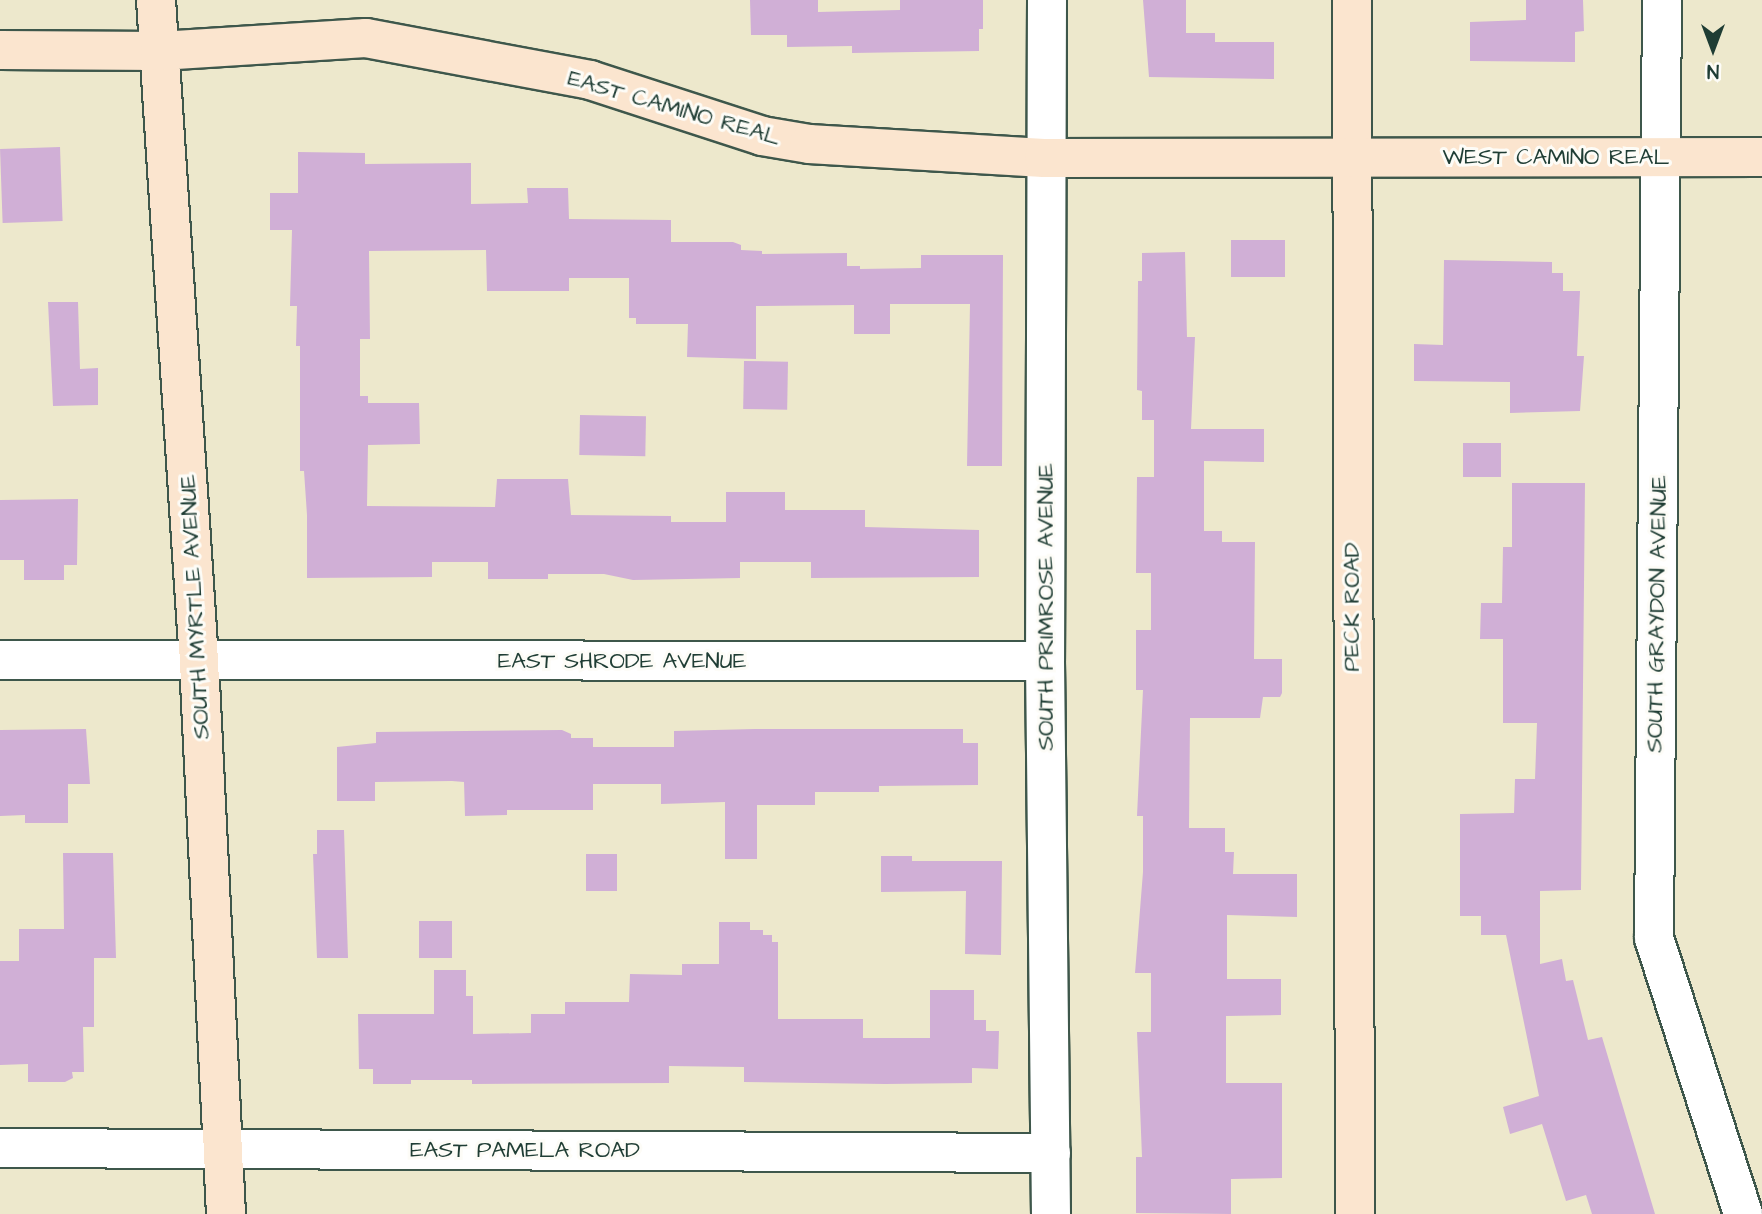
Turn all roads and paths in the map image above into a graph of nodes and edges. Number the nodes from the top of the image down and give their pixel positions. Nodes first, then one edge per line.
1 (156, 0) edge
2 (1047, 0) edge
3 (1352, 0) edge
4 (1662, 0) edge
5 (0, 50) edge
6 (160, 51) junction
7 (1351, 157) junction
8 (1661, 157) junction
9 (1762, 157) edge
10 (1044, 158) junction
11 (0, 660) edge
12 (1045, 661) junction
13 (199, 662) junction
14 (0, 1148) edge
15 (223, 1148) junction
16 (1051, 1153) junction
17 (226, 1214) edge
18 (1051, 1214) edge
19 (1355, 1214) edge
20 (1743, 1214) edge

1 - 6 street, SOUTH MYRTLE AVENUE
2 - 10 street, SOUTH PRIMROSE AVENUE
3 - 7 street, PECK ROAD
4 - 8 street, SOUTH GRAYDON AVENUE
5 - 6 street, EAST CAMINO REAL
6 - 10 street, EAST CAMINO REAL
6 - 13 street, SOUTH MYRTLE AVENUE
7 - 8 street, WEST CAMINO REAL
7 - 10 street, EAST CAMINO REAL
7 - 19 street, PECK ROAD
8 - 9 street, WEST CAMINO REAL
8 - 20 street, SOUTH GRAYDON AVENUE
10 - 12 street, SOUTH PRIMROSE AVENUE
11 - 13 street, EAST SHRODE AVENUE
12 - 13 street, EAST SHRODE AVENUE
12 - 16 street, SOUTH PRIMROSE AVENUE
13 - 15 street, SOUTH MYRTLE AVENUE
14 - 15 street, EAST PAMELA ROAD
15 - 16 street, EAST PAMELA ROAD
15 - 17 street, SOUTH MYRTLE AVENUE
16 - 18 street, SOUTH PRIMROSE AVENUE

